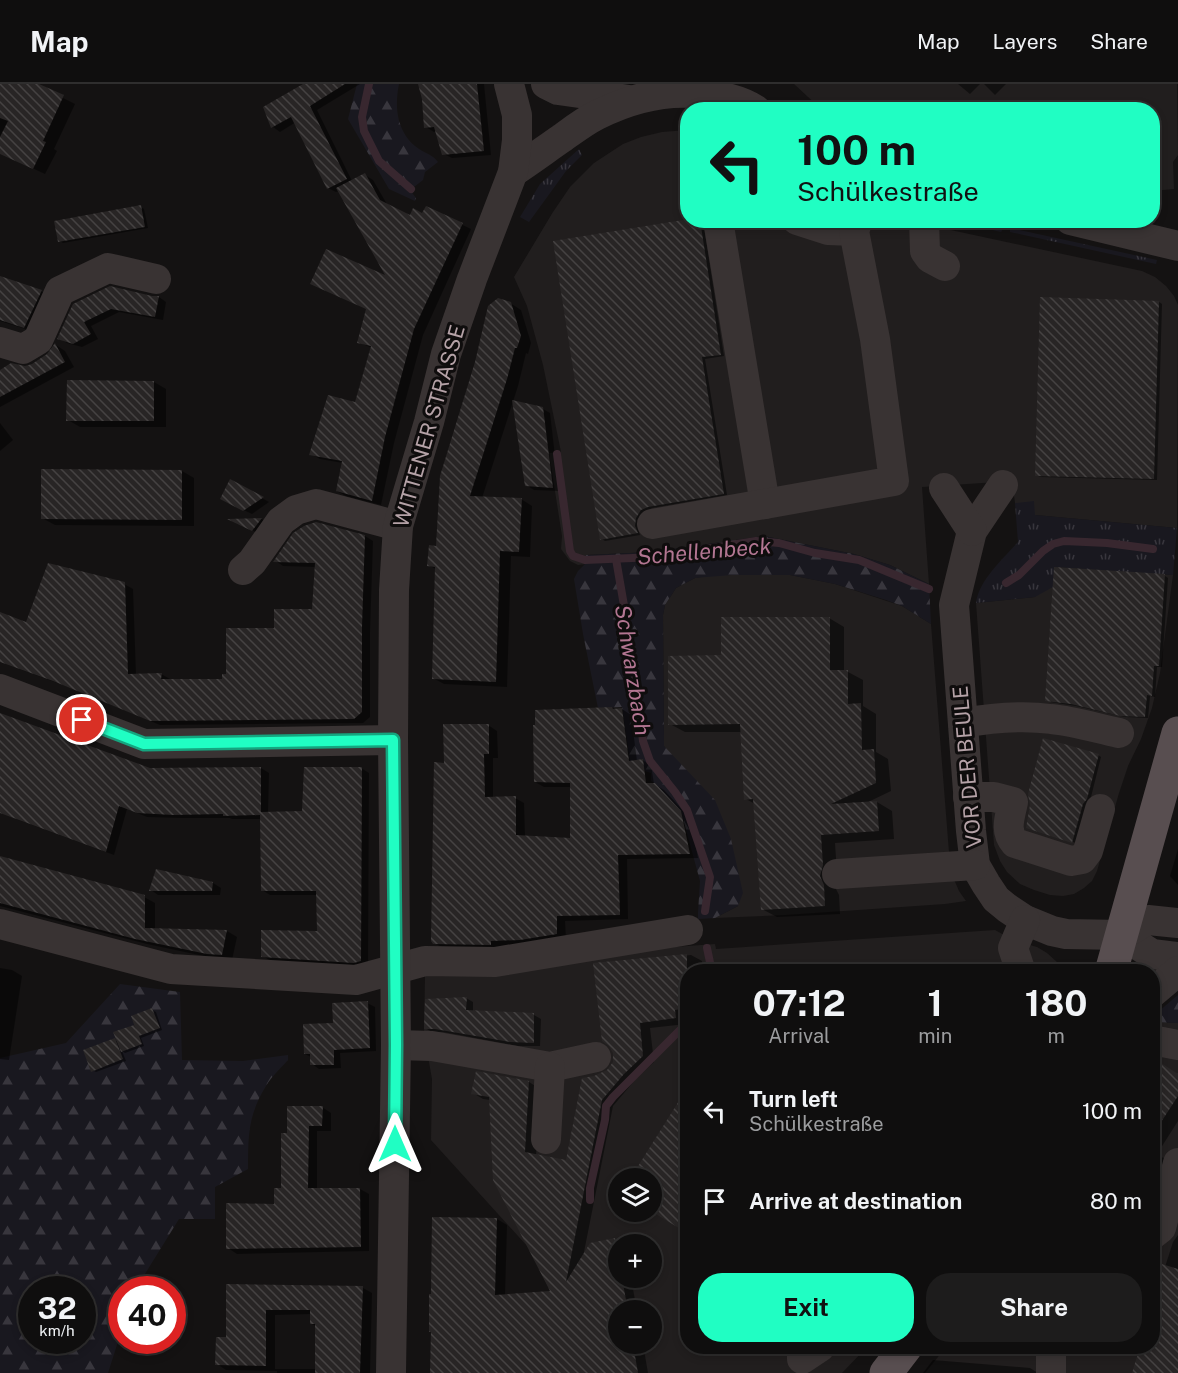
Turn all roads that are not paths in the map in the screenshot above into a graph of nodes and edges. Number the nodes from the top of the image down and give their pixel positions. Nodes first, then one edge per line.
1 (509, 84) edge
2 (546, 84) edge
3 (668, 88) edge
4 (632, 101) junction
5 (740, 102) edge
6 (513, 172) junction
7 (719, 228) edge
8 (822, 228) edge
9 (842, 228) edge
10 (856, 228) edge
11 (924, 228) edge
12 (1103, 228) edge
13 (1178, 246) edge
14 (945, 266) dead end
15 (156, 279) dead end
16 (0, 342) edge
17 (1003, 485) dead end
18 (944, 488) dead end
19 (765, 504) junction
20 (652, 524) dead end
21 (398, 526) junction
22 (972, 531) junction
23 (243, 570) dead end
24 (0, 689) edge
25 (963, 723) junction
26 (1119, 733) dead end
27 (1178, 733) edge
28 (393, 740) junction
29 (968, 797) junction
30 (1100, 809) dead end
31 (975, 865) junction
32 (837, 874) dead end
33 (1025, 920) junction
34 (1178, 923) edge
35 (0, 924) edge
36 (688, 930) dead end
37 (1122, 935) junction
38 (1178, 957) edge
39 (1019, 964) edge
40 (1113, 964) edge
41 (395, 970) junction
42 (1178, 971) edge
43 (1160, 986) edge
44 (1160, 1041) edge
45 (396, 1045) junction
46 (1178, 1045) edge
47 (596, 1057) dead end
48 (550, 1067) junction
49 (546, 1139) dead end
50 (1178, 1163) edge
51 (1160, 1229) edge
52 (901, 1354) edge
53 (1051, 1354) edge
54 (391, 1373) edge
55 (886, 1373) edge
56 (1051, 1373) edge

1 - 6 street
2 - 4 street
3 - 4 street
3 - 5 street
4 - 6 street
6 - 21 street, WITTENER STRASSE
7 - 19 street
8 - 9 street
10 - 19 street
11 - 14 street
12 - 13 street
15 - 16 street
17 - 22 street
18 - 22 street
19 - 20 street
21 - 23 street
21 - 28 street, WITTENER STRASSE
22 - 25 street, VOR DER BEULE
24 - 28 street
25 - 26 street
25 - 29 street, VOR DER BEULE
27 - 37 main road
28 - 41 street, WITTENER STRASSE
29 - 30 street
29 - 31 street, VOR DER BEULE
31 - 32 street
31 - 33 street, VOR DER BEULE
33 - 37 street, VOR DER BEULE
33 - 39 street
34 - 37 street
35 - 41 street
36 - 41 street
37 - 38 street
37 - 40 main road
41 - 45 street, WITTENER STRASSE
42 - 43 street
44 - 46 street
45 - 48 street
45 - 54 street, WITTENER STRASSE
47 - 48 street
48 - 49 street
50 - 51 street
52 - 55 main road
53 - 56 street

